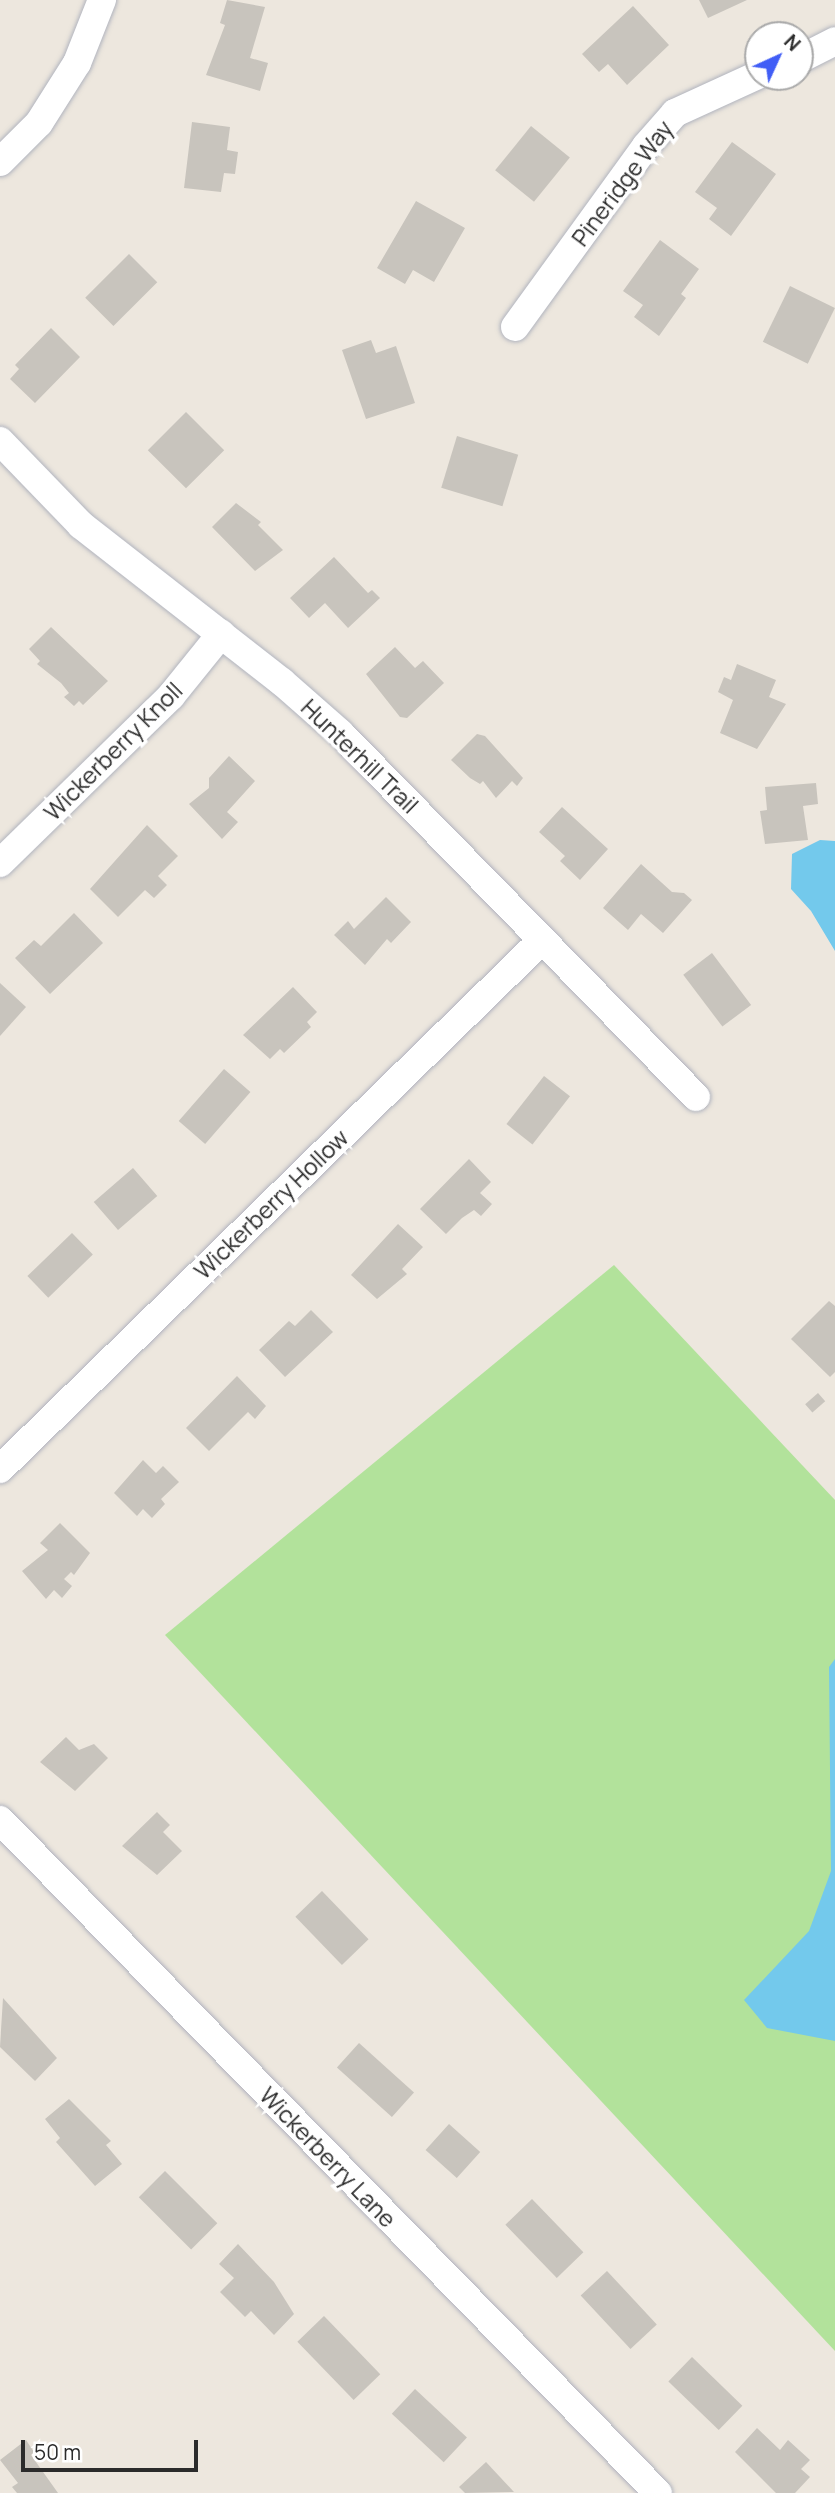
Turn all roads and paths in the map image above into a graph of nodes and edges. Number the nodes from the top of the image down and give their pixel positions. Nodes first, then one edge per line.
1 (102, 0) edge
2 (835, 41) edge
3 (814, 52) edge
4 (744, 81) edge
5 (0, 162) edge
6 (515, 327) dead end
7 (0, 441) edge
8 (221, 634) junction
9 (0, 863) edge
10 (542, 940) junction
11 (696, 1097) dead end
12 (0, 1469) edge
13 (0, 1820) edge
14 (657, 2493) edge

1 - 5 street
2 - 3 street
4 - 6 street, Pineridge Way
7 - 8 street, Hunterhill Trail
8 - 9 street, Wickerberry Knoll
8 - 10 street, Hunterhill Trail
10 - 11 street, Hunterhill Trail
10 - 12 street, Wickerberry Hollow
13 - 14 street, Wickerberry Lane

